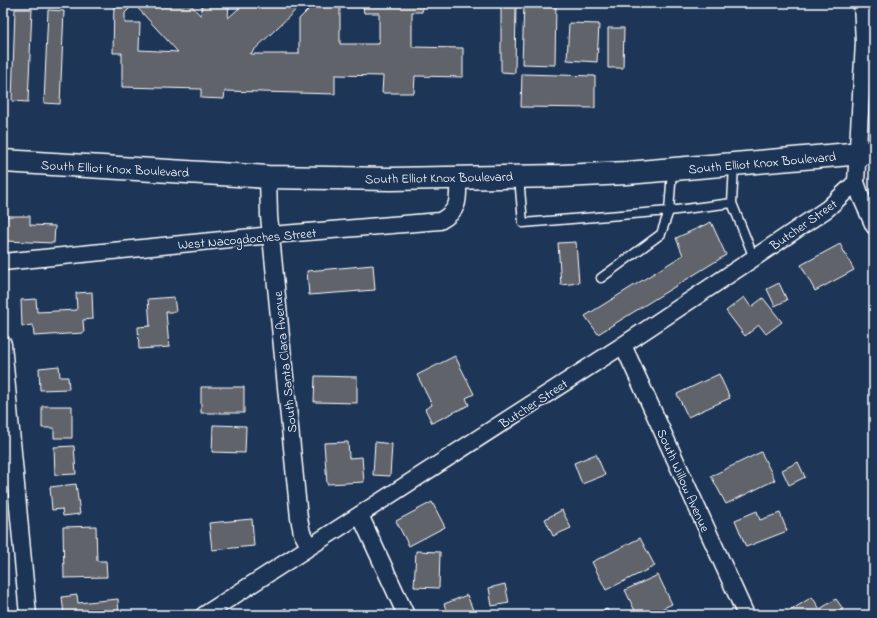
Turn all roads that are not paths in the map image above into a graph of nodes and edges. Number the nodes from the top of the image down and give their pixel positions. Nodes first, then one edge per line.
1 (862, 3) edge
2 (869, 42) edge
3 (866, 153) edge
4 (3, 161) edge
5 (734, 164) junction
6 (672, 169) junction
7 (268, 177) junction
8 (519, 177) junction
9 (458, 178) junction
10 (856, 182) junction
11 (732, 203) junction
12 (669, 211) junction
13 (874, 226) edge
14 (271, 235) junction
15 (754, 258) junction
16 (3, 262) edge
17 (601, 278) dead end
18 (3, 344) edge
19 (623, 345) junction
20 (360, 515) junction
21 (309, 546) junction
22 (28, 615) edge
23 (204, 615) edge
24 (406, 615) edge
25 (746, 615) edge

1 - 2 street
2 - 3 street
3 - 5 main road, South Elliot Knox Boulevard
3 - 10 street
4 - 7 main road, South Elliot Knox Boulevard
5 - 6 main road, South Elliot Knox Boulevard
5 - 11 lane
6 - 8 main road, South Elliot Knox Boulevard
6 - 12 lane
7 - 9 main road, South Elliot Knox Boulevard
7 - 14 street, South Santa Clara Avenue
8 - 9 main road, South Elliot Knox Boulevard
8 - 12 lane
9 - 14 street, West Nacogdoches Street
10 - 13 street
10 - 15 street, Butcher Street
11 - 12 lane
11 - 15 lane
12 - 17 lane
14 - 16 street, West Nacogdoches Street
14 - 21 street, South Santa Clara Avenue
15 - 19 street, Butcher Street
18 - 22 street
19 - 20 street, Butcher Street
19 - 25 street, South Willow Avenue
20 - 21 street, Butcher Street
20 - 24 street
21 - 23 street, Butcher Street

